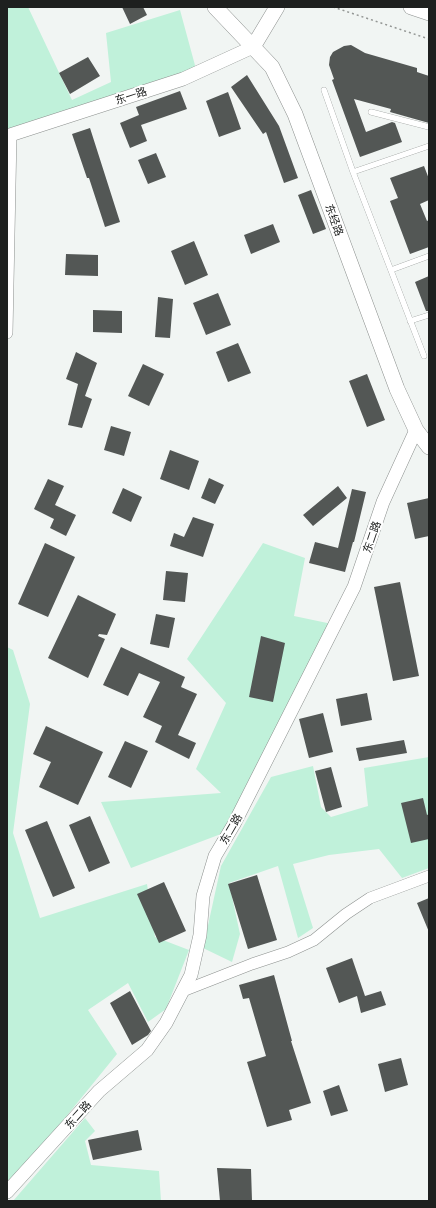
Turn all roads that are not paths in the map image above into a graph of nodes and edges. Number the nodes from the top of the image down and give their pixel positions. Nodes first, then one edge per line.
1 (215, 7) edge
2 (277, 7) edge
3 (411, 7) edge
4 (429, 13) edge
5 (253, 47) junction
6 (324, 90) dead end
7 (371, 112) dead end
8 (429, 127) edge
9 (9, 136) edge
10 (429, 147) edge
11 (353, 172) junction
12 (429, 256) edge
13 (391, 270) junction
14 (429, 315) edge
15 (410, 321) junction
16 (7, 333) edge
17 (424, 356) dead end
18 (416, 430) junction
19 (429, 447) edge
20 (429, 876) edge
21 (183, 991) junction
22 (7, 1192) edge

1 - 5 main road, 东经路
2 - 5 main road
3 - 4 main road
5 - 9 street, 东一路
5 - 18 main road, 东经路
6 - 11 lane
7 - 8 lane
9 - 16 street
10 - 11 lane
11 - 13 lane
12 - 13 lane
13 - 15 lane
14 - 15 lane
15 - 17 lane
18 - 19 main road, 东经路
18 - 21 street, 东二路
20 - 21 street
21 - 22 street, 东二路

